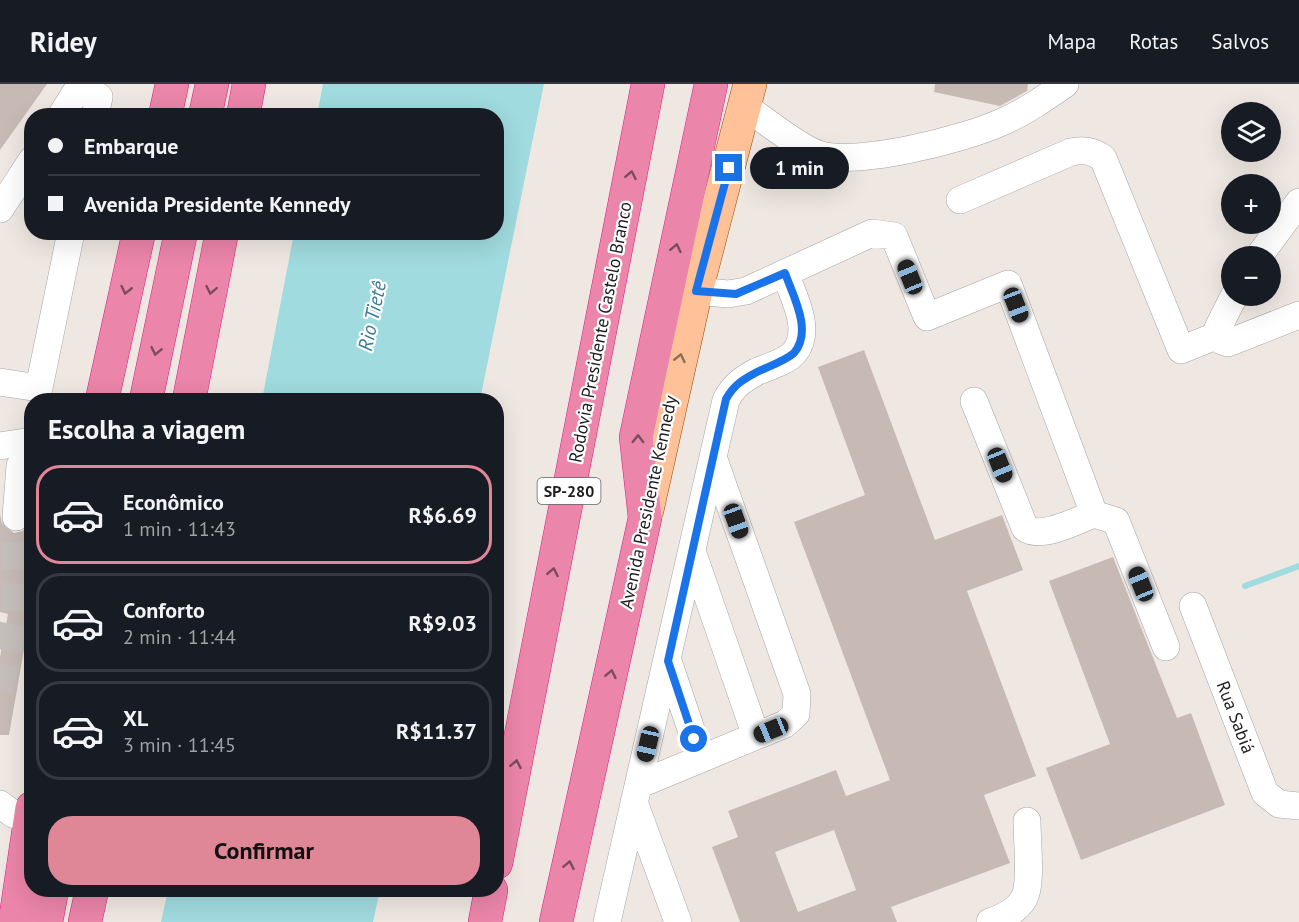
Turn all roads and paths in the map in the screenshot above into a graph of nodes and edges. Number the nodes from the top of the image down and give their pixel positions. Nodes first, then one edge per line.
1 (81, 84) edge
2 (172, 84) edge
3 (212, 84) edge
4 (249, 84) edge
5 (648, 84) edge
6 (659, 84) edge
7 (711, 84) edge
8 (1065, 84) edge
9 (747, 95) edge
10 (66, 108) edge
11 (97, 108) edge
12 (167, 108) edge
13 (207, 108) edge
14 (244, 108) edge
15 (641, 120) junction
16 (24, 172) edge
17 (960, 200) dead end
18 (1299, 202) edge
19 (0, 209) edge
20 (69, 240) edge
21 (137, 240) edge
22 (179, 240) edge
23 (220, 240) edge
24 (1266, 246) edge
25 (785, 273) junction
26 (696, 291) junction
27 (1228, 306) edge
28 (1299, 315) edge
29 (1226, 338) junction
30 (0, 382) edge
31 (104, 393) edge
32 (147, 393) edge
33 (190, 393) edge
34 (974, 401) dead end
35 (24, 442) edge
36 (0, 446) edge
37 (713, 456) junction
38 (17, 465) edge
39 (1094, 514) junction
40 (16, 517) tunnel mouth
41 (645, 518) junction
42 (692, 550) junction
43 (1193, 606) dead end
44 (1166, 647) dead end
45 (668, 661) junction
46 (756, 736) junction
47 (701, 759) junction
48 (636, 794) junction
49 (0, 804) edge
50 (1299, 806) edge
51 (24, 814) edge
52 (1027, 820) dead end
53 (504, 821) edge
54 (24, 861) edge
55 (51, 897) edge
56 (90, 897) edge
57 (490, 897) edge
58 (612, 917) edge
59 (15, 922) edge
60 (46, 922) edge
61 (85, 922) edge
62 (485, 922) edge
63 (556, 922) edge
64 (678, 922) edge
65 (990, 922) edge

1 - 10 street
1 - 11 street
2 - 12 highway
3 - 13 highway
4 - 14 highway
5 - 15 highway, Rodovia Presidente Castelo Branco / SP-280
6 - 15 highway
41 -> 7 highway
8 - 9 street
9 - 26 main road, Avenida Presidente Kennedy
53 -> 15 highway, Rodovia Presidente Castelo Branco / SP-280
16 - 19 street
17 - 29 street
18 - 24 street
20 - 30 street
21 -> 31 highway
22 -> 32 highway
23 -> 33 highway
25 - 26 street
25 - 37 street
25 - 39 street
41 -> 26 main road, Avenida Presidente Kennedy
27 - 29 street
28 - 29 street
34 - 39 street
35 - 36 street
37 - 42 street
37 - 46 street
38 - 40 street
39 - 44 street
63 -> 41 highway, Avenida Presidente Kennedy
42 - 45 street
42 - 46 street
43 - 50 street, Rua Sabiá
45 - 47 street
45 - 48 street
46 - 47 street
47 - 48 street
48 - 58 street
48 - 64 street
49 - 51 street
52 - 65 street
54 - 59 highway
55 - 60 highway
56 - 61 highway
57 - 62 highway

